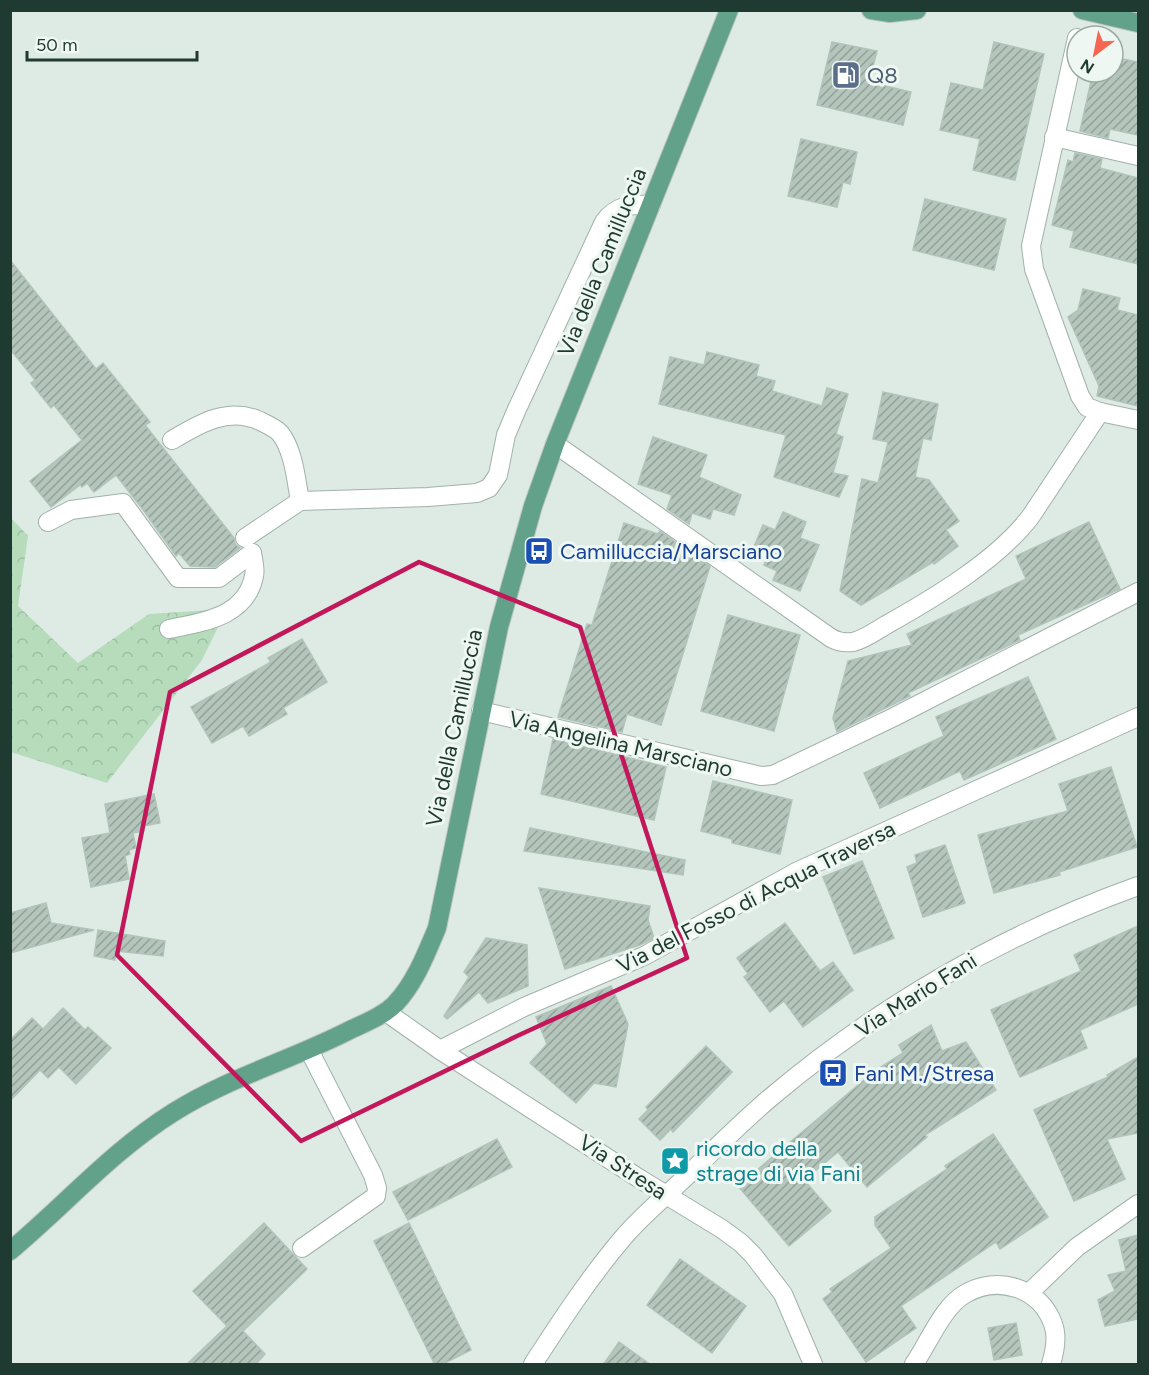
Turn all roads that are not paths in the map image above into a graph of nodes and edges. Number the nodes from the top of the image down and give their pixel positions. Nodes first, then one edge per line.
1 (729, 10) edge
2 (741, 10) edge
3 (871, 10) edge
4 (917, 10) edge
5 (1083, 11) edge
6 (1138, 23) edge
7 (722, 28) junction
8 (1066, 84) edge
9 (1054, 137) junction
10 (1138, 156) edge
11 (651, 205) junction
12 (1100, 412) junction
13 (1138, 420) edge
14 (172, 440) dead end
15 (555, 444) junction
16 (300, 501) junction
17 (48, 522) dead end
18 (245, 538) dead end
19 (1138, 592) edge
20 (169, 629) dead end
21 (482, 711) junction
22 (1138, 717) edge
23 (1138, 886) edge
24 (386, 1012) junction
25 (309, 1050) junction
26 (440, 1050) junction
27 (666, 1194) junction
28 (1138, 1204) edge
29 (302, 1248) dead end
30 (10, 1251) edge
31 (1029, 1293) junction
32 (533, 1365) edge
33 (813, 1365) edge
34 (914, 1365) edge
35 (1051, 1365) edge

1 - 7 main road, Via della Camilluccia
2 - 7 main road, Via della Camilluccia
3 - 4 main road
5 - 6 main road
7 - 11 main road, Via della Camilluccia
8 - 9 street
9 - 10 street
9 - 12 street
11 - 15 main road, Via della Camilluccia
11 - 16 street
12 - 13 street
12 - 15 street
14 - 16 street
15 - 21 main road, Via della Camilluccia
16 - 18 street
17 - 20 street
19 - 21 street, Via Angelina Marsciano
21 - 24 main road, Via della Camilluccia
22 - 26 street, Via del Fosso di Acqua Traversa
23 - 27 street, Via Mario Fani
24 - 25 main road, Via della Camilluccia
24 - 26 street, Via Stresa
25 - 29 street
25 - 30 main road, Via della Camilluccia
26 - 27 street, Via Stresa
27 - 32 street, Via Mario Fani
27 - 33 street, Via Stresa
28 - 31 street
31 - 34 street
31 - 35 street

